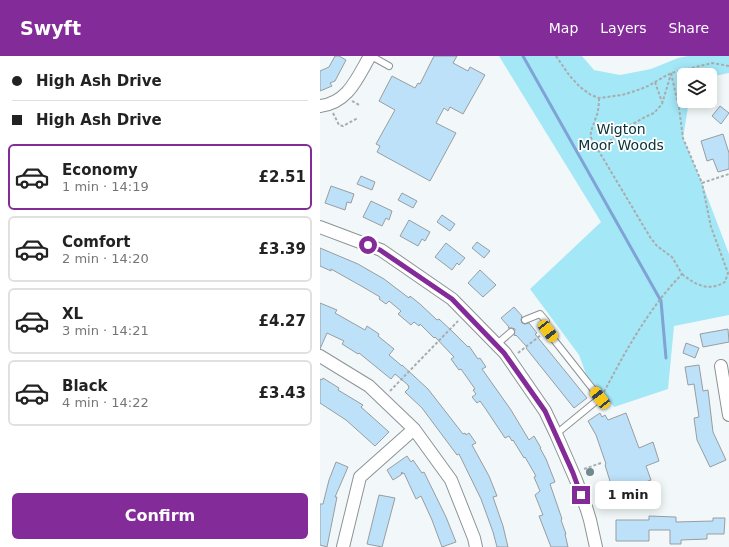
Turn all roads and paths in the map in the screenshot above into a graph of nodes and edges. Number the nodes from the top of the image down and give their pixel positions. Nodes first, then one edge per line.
1 (370, 56) edge
2 (556, 56) edge
3 (389, 66) dead end
4 (729, 66) edge
5 (672, 73) junction
6 (654, 82) junction
7 (600, 98) junction
8 (663, 103) junction
9 (324, 106) edge
10 (358, 118) dead end
11 (595, 145) junction
12 (729, 174) edge
13 (702, 183) junction
14 (320, 227) edge
15 (682, 274) junction
16 (466, 313) junction
17 (525, 320) dead end
18 (546, 321) dead end
19 (548, 331) joint
20 (511, 332) dead end
21 (496, 344) junction
22 (320, 356) edge
23 (510, 360) junction
24 (721, 366) dead end
25 (600, 398) junction
26 (382, 399) junction
27 (729, 415) edge
28 (414, 429) junction
29 (556, 434) junction
30 (601, 463) dead end
31 (573, 473) junction
32 (344, 547) edge
33 (476, 547) edge
34 (596, 547) edge

1 - 3 lane
1 - 9 street
2 - 7 path
4 - 5 path
5 - 6 path
5 - 8 path
5 - 13 path
6 - 7 path
6 - 8 path
7 - 11 path
8 - 11 path
9 - 10 path
11 - 15 path
12 - 13 path
13 - 15 path
14 - 16 street
15 - 25 path
16 - 21 street
16 - 26 path
17 - 18 lane
19 - 23 path
19 - 25 lane
20 - 21 lane
21 - 23 street
22 - 26 street
23 - 29 street
24 - 27 street
25 - 29 lane
26 - 28 street
28 - 32 street
28 - 33 street
29 - 31 street
30 - 31 path
31 - 34 street

